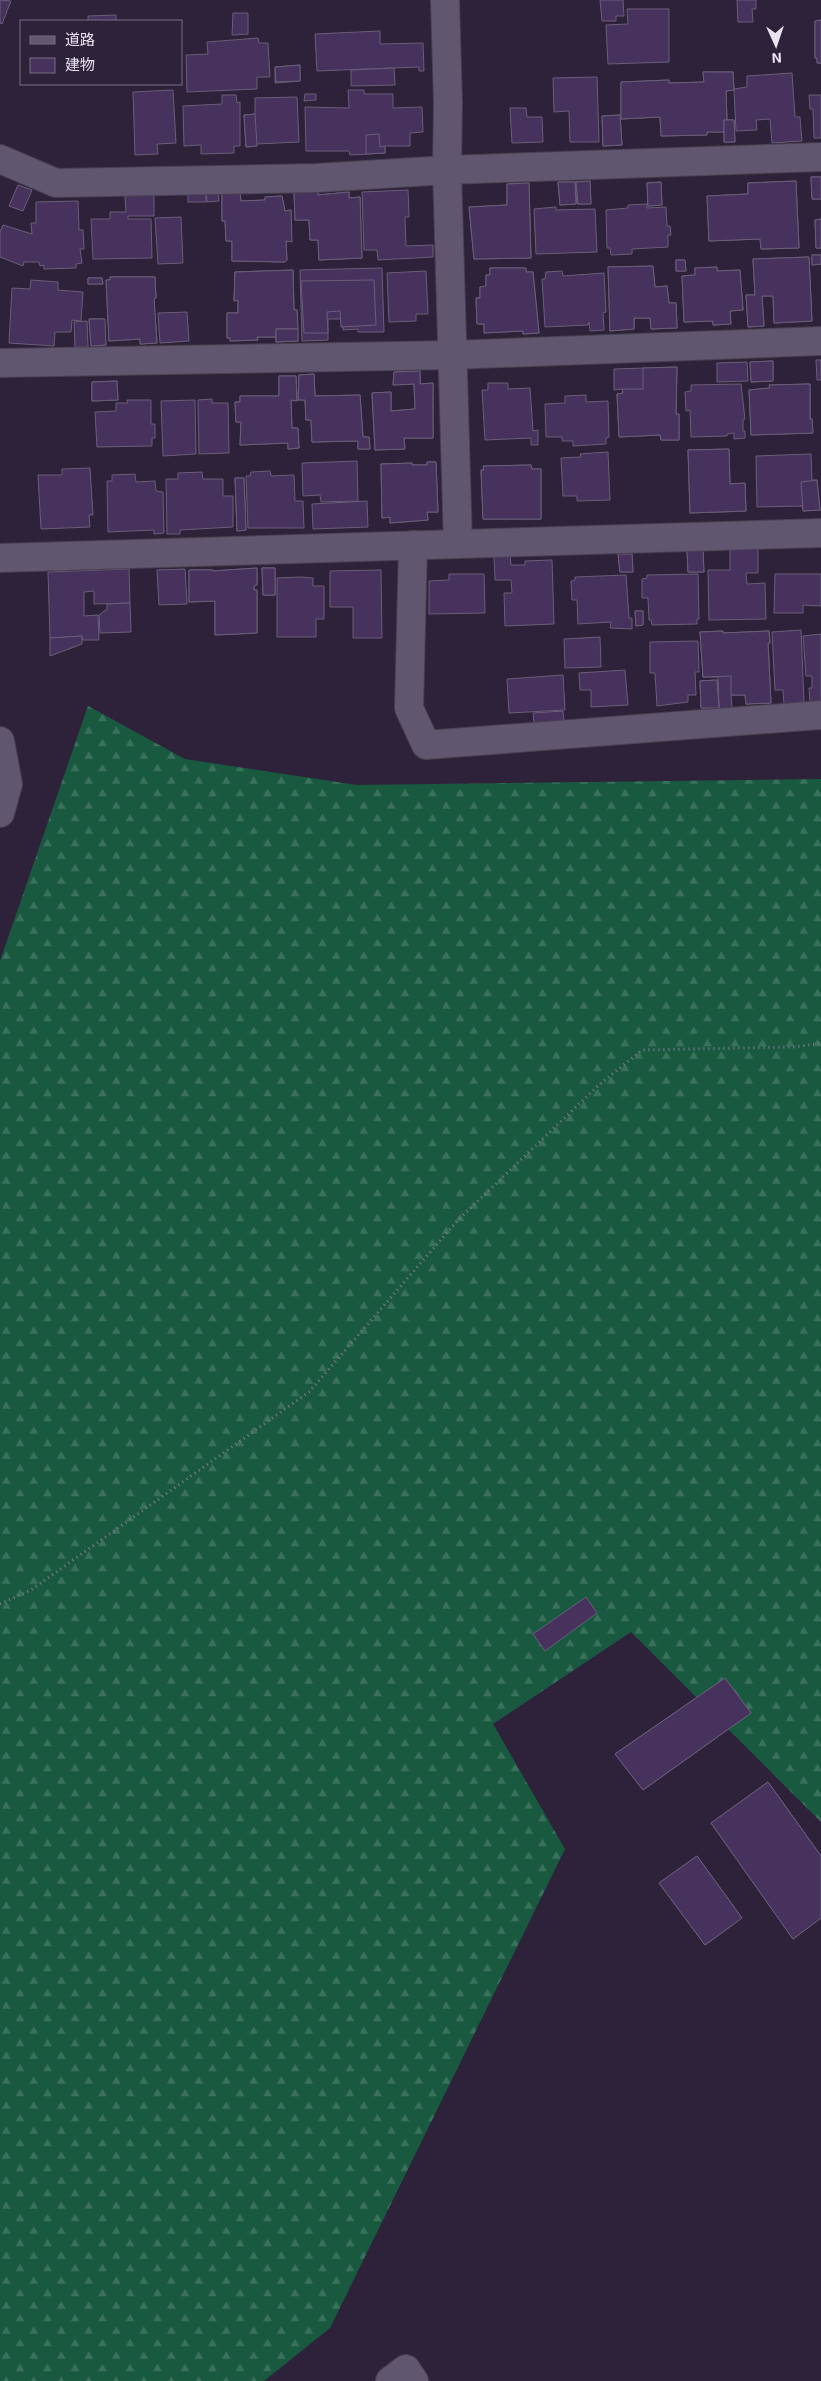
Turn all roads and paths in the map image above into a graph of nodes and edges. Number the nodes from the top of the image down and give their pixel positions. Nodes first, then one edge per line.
1 (445, 0) edge
2 (821, 157) edge
3 (0, 160) edge
4 (447, 170) junction
5 (821, 341) edge
6 (452, 355) junction
7 (0, 364) edge
8 (821, 533) edge
9 (458, 544) junction
10 (413, 545) junction
11 (0, 558) edge
12 (821, 715) edge
13 (1, 751) edge
14 (0, 813) edge
15 (821, 1043) edge
16 (0, 1604) edge
17 (390, 2381) edge
18 (414, 2381) edge

1 - 4 street
2 - 4 street
3 - 4 street
4 - 6 street
5 - 6 street
6 - 7 street
6 - 9 street
8 - 9 street
9 - 10 street
10 - 11 street
10 - 12 street
13 - 14 street
15 - 16 path
17 - 18 street

